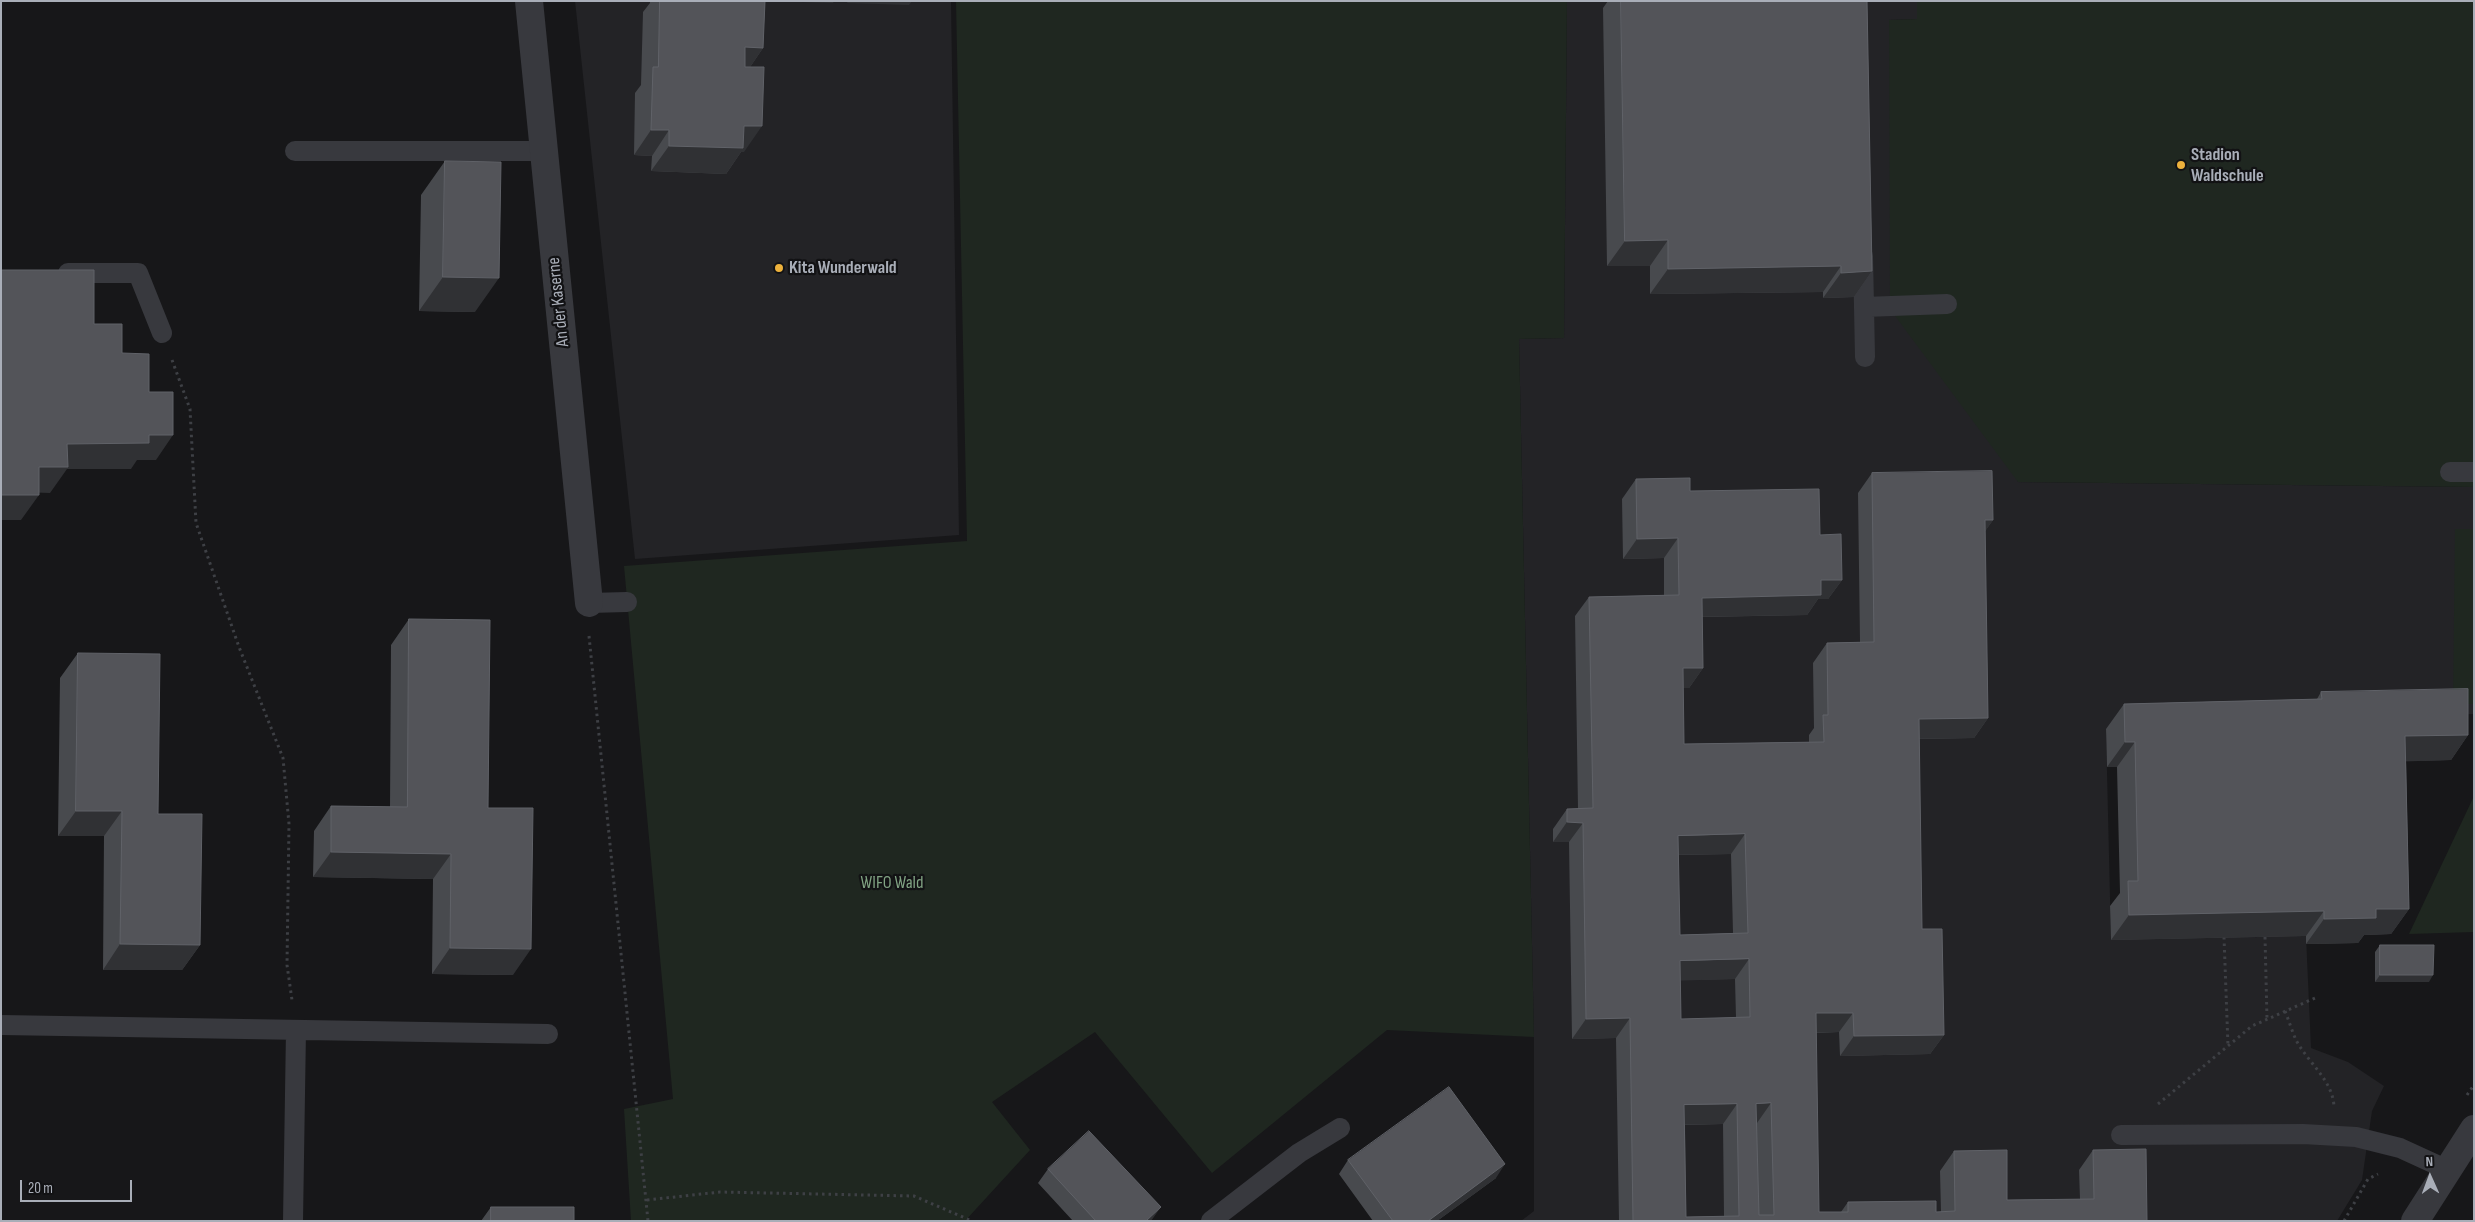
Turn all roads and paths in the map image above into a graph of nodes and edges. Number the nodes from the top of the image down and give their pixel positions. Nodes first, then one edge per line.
1 (529, 1) edge
2 (544, 150) junction
3 (295, 151) dead end
4 (1863, 239) edge
5 (50, 273) edge
6 (1948, 304) dead end
7 (1864, 307) junction
8 (162, 333) joint
9 (1865, 357) dead end
10 (2450, 472) dead end
11 (2474, 472) edge
12 (627, 602) dead end
13 (589, 603) junction
14 (2265, 937) edge
15 (2224, 938) edge
16 (2315, 998) dead end
17 (2285, 1011) junction
18 (2267, 1019) junction
19 (1, 1026) edge
20 (296, 1030) junction
21 (548, 1034) dead end
22 (2228, 1046) junction
23 (1340, 1128) dead end
24 (2474, 1129) edge
25 (2121, 1135) joint
26 (2335, 1136) junction
27 (2448, 1170) junction
28 (647, 1200) junction
29 (293, 1221) edge
30 (648, 1221) edge
31 (972, 1221) edge
32 (1211, 1221) edge
33 (2415, 1221) edge

1 - 2 street, An der Kaserne
2 - 3 lane
2 - 13 street, An der Kaserne
4 - 7 lane
5 - 8 lane
6 - 7 lane
7 - 9 lane
8 - 20 path
10 - 11 lane
12 - 13 lane
13 - 28 path
14 - 18 path
15 - 22 path
16 - 17 path
17 - 18 path
17 - 26 path
18 - 22 path
19 - 20 lane
20 - 21 lane
20 - 29 lane
22 - 25 path
23 - 32 lane
24 - 27 street
25 - 26 lane
26 - 27 lane
27 - 33 street
28 - 30 path
28 - 31 path

